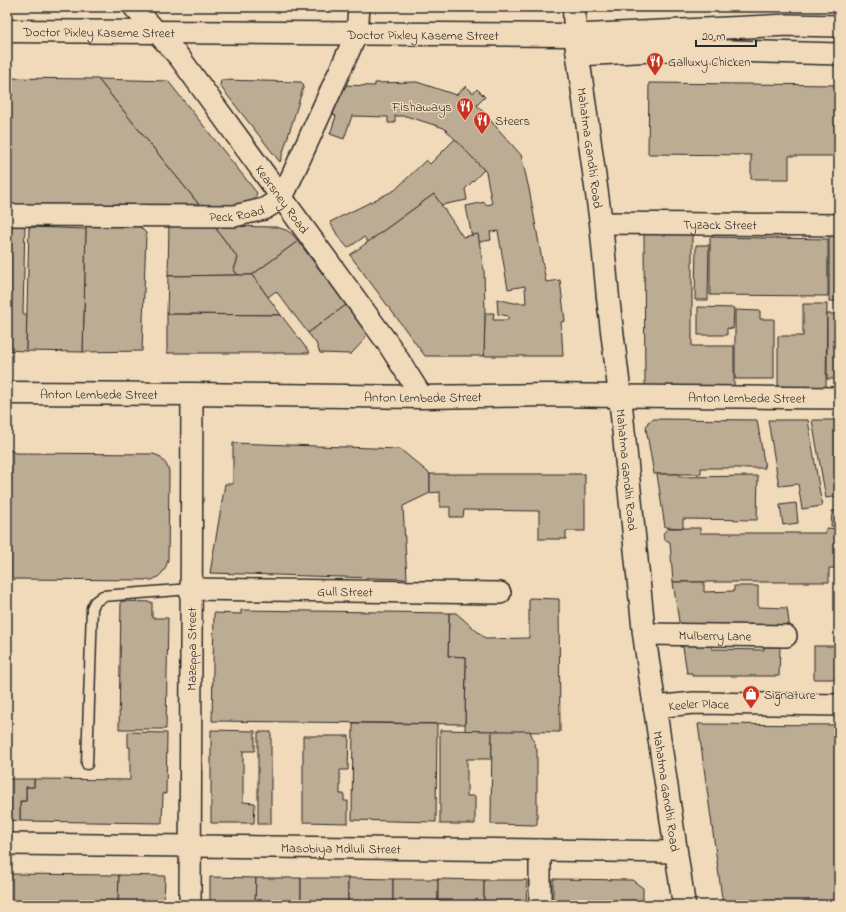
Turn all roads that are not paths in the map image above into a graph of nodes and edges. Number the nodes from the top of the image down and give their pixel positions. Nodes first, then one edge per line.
1 (134, 7) edge
2 (359, 7) edge
3 (574, 7) edge
4 (839, 26) edge
5 (7, 32) edge
6 (156, 32) junction
7 (357, 33) junction
8 (576, 45) junction
9 (839, 54) edge
10 (282, 198) junction
11 (7, 215) edge
12 (601, 223) junction
13 (839, 225) edge
14 (7, 393) edge
15 (192, 394) junction
16 (620, 396) junction
17 (422, 397) junction
18 (839, 398) edge
19 (190, 590) junction
20 (500, 593) dead end
21 (644, 634) junction
22 (786, 636) dead end
23 (839, 705) edge
24 (654, 707) junction
25 (87, 764) dead end
26 (7, 844) edge
27 (189, 846) junction
28 (540, 850) junction
29 (676, 852) junction
30 (190, 905) edge
31 (540, 905) edge
32 (684, 905) edge

1 - 6 street, Kearsney Road
2 - 7 street
3 - 8 main road, Mahatma Gandhi Road
4 - 8 street, Doctor Pixley Kaseme Street
5 - 6 main road, Doctor Pixley Kaseme Street
6 - 7 main road, Doctor Pixley Kaseme Street
6 - 10 street, Kearsney Road
7 - 8 main road, Doctor Pixley Kaseme Street
7 - 10 street
8 - 9 street, Doctor Pixley Kaseme Street
8 - 12 main road, Mahatma Gandhi Road
10 - 11 street, Peck Road
10 - 17 street, Kearsney Road
12 - 13 street, Tyzack Street
12 - 16 main road, Mahatma Gandhi Road
14 - 15 main road, Anton Lembede Street
15 - 17 main road, Anton Lembede Street
15 - 19 street, Mazeppa Street
16 - 17 main road, Anton Lembede Street
16 - 18 street, Anton Lembede Street
16 - 21 main road, Mahatma Gandhi Road
19 - 20 street, Gull Street
19 - 25 lane
19 - 27 street, Mazeppa Street
21 - 22 street, Mulberry Lane
21 - 24 main road, Mahatma Gandhi Road
23 - 24 street, Keeler Place
24 - 29 main road, Mahatma Gandhi Road
26 - 27 street, Masobiya Mdluli Street
27 - 28 street, Masobiya Mdluli Street
27 - 30 street, Mazeppa Street
28 - 29 street, Masobiya Mdluli Street
28 - 31 street
29 - 32 main road, Mahatma Gandhi Road

